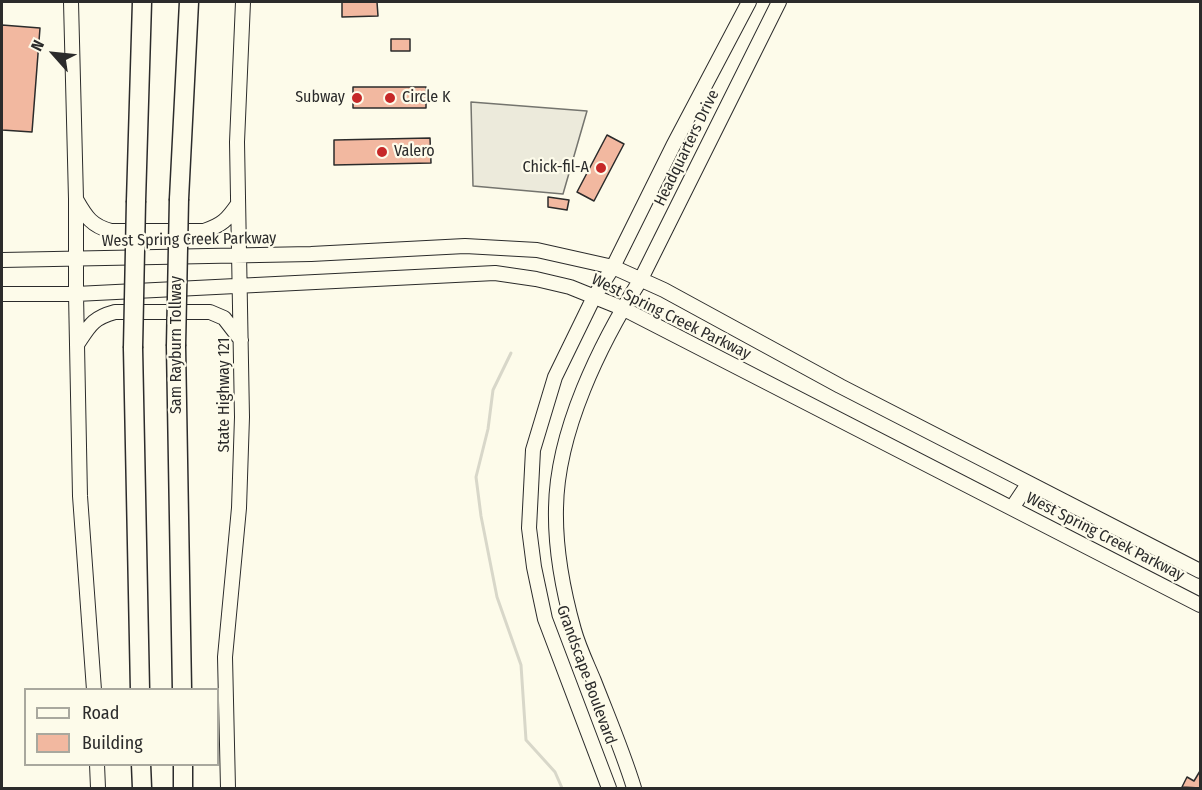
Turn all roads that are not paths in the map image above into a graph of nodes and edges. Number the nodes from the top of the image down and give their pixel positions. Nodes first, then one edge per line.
1 (70, 2) edge
2 (134, 2) edge
3 (142, 2) edge
4 (189, 2) edge
5 (243, 2) edge
6 (749, 2) edge
7 (779, 2) edge
8 (139, 53) junction
9 (76, 199) junction
10 (238, 204) junction
11 (240, 256) junction
12 (75, 257) junction
13 (2, 260) edge
14 (613, 267) junction
15 (641, 279) junction
16 (241, 286) junction
17 (2, 294) edge
18 (76, 294) junction
19 (594, 297) junction
20 (622, 308) junction
21 (242, 340) junction
22 (78, 343) junction
23 (1028, 484) junction
24 (1012, 508) junction
25 (1200, 571) edge
26 (1200, 605) edge
27 (572, 623) junction
28 (549, 629) junction
29 (94, 688) edge
30 (140, 688) edge
31 (182, 688) edge
32 (97, 766) edge
33 (141, 766) edge
34 (98, 789) edge
35 (142, 789) edge
36 (228, 789) edge
37 (609, 789) edge
38 (634, 789) edge

1 - 9 main road
2 - 8 highway
3 - 8 highway
4 - 31 highway, Sam Rayburn Tollway, bridge
5 - 10 main road, State Highway 121
6 - 14 main road, Headquarters Drive
7 - 15 main road, Headquarters Drive
8 - 30 highway, bridge
9 - 10 main road
9 - 12 main road
10 - 11 main road, State Highway 121
11 - 12 main road, West Spring Creek Parkway
11 - 14 main road, West Spring Creek Parkway
11 - 16 main road, State Highway 121
12 - 13 main road, West Spring Creek Parkway
12 - 18 main road
14 - 15 main road, West Spring Creek Parkway
14 - 19 main road, Headquarters Drive
15 - 20 main road, Headquarters Drive
15 - 23 main road, West Spring Creek Parkway
16 - 18 main road, West Spring Creek Parkway
16 - 19 main road, West Spring Creek Parkway
16 - 21 main road, State Highway 121
17 - 18 main road, West Spring Creek Parkway
18 - 22 main road
19 - 20 main road, West Spring Creek Parkway
19 - 28 main road, Grandscape Boulevard
20 - 24 main road, West Spring Creek Parkway
20 - 27 main road, Grandscape Boulevard
21 - 22 main road
21 - 36 main road, State Highway 121
22 - 29 main road
23 - 24 main road
23 - 25 main road, West Spring Creek Parkway
24 - 26 main road, West Spring Creek Parkway
27 - 28 main road
27 - 38 main road, Grandscape Boulevard
28 - 37 main road, Grandscape Boulevard
32 - 34 main road
33 - 35 highway

